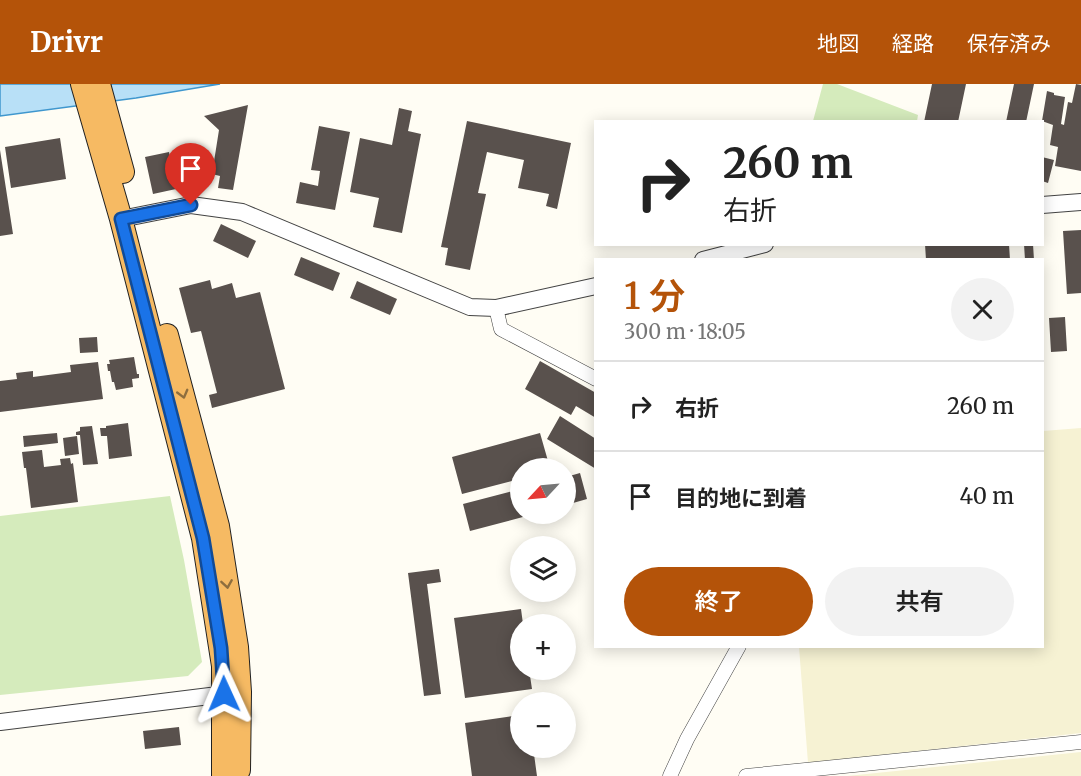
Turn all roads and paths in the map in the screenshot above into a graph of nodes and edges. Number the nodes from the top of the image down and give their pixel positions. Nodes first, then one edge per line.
1 (82, 84) edge
2 (99, 84) edge
3 (98, 112) junction
4 (1081, 202) edge
5 (1044, 205) edge
6 (128, 218) junction
7 (757, 246) edge
8 (711, 258) edge
9 (594, 286) edge
10 (496, 308) junction
11 (594, 378) edge
12 (738, 648) edge
13 (232, 693) junction
14 (0, 722) edge
15 (1081, 742) edge
16 (224, 776) edge
17 (239, 776) edge
18 (670, 776) edge
19 (746, 776) edge

1 - 3 highway
2 - 3 highway
3 - 6 highway
4 - 5 street
6 - 10 street
6 - 13 highway
7 - 8 street
9 - 10 street
10 - 11 street
12 - 18 street
13 - 14 street
13 - 16 highway
13 - 17 highway
15 - 19 street

